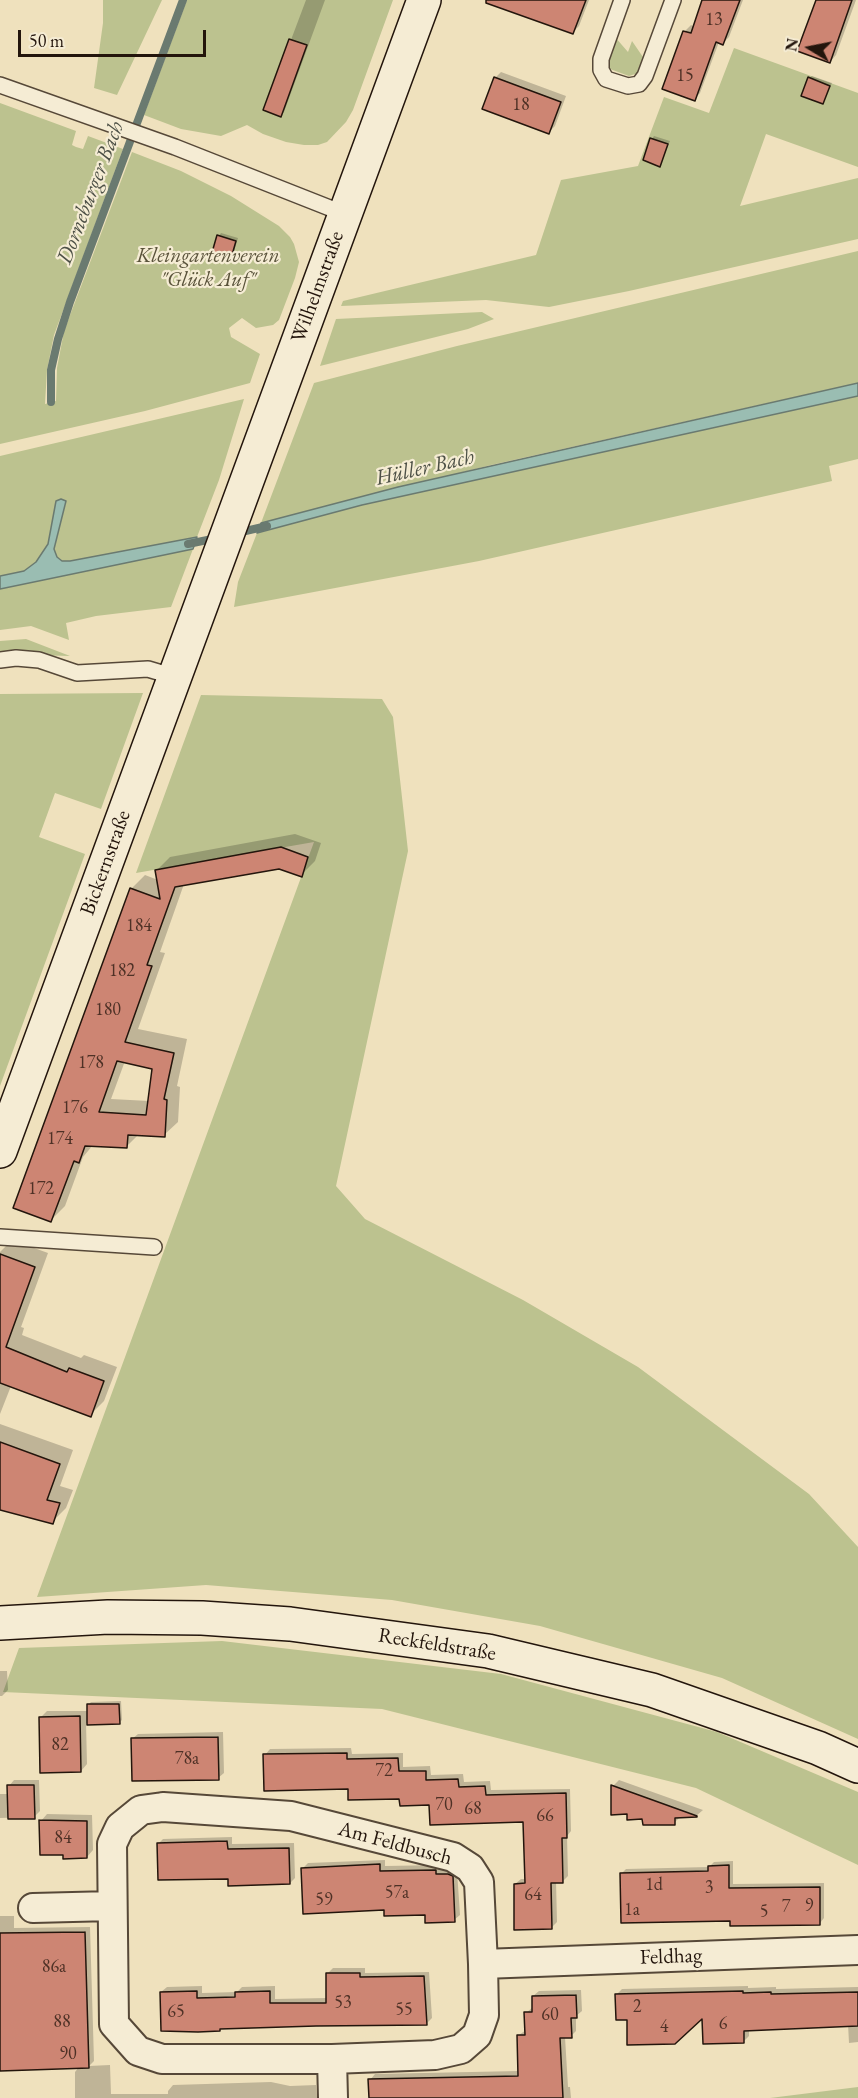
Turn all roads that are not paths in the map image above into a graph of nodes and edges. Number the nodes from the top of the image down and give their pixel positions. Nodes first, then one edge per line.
1 (424, 0) edge
2 (622, 0) edge
3 (673, 0) edge
4 (0, 85) edge
5 (345, 214) junction
6 (209, 585) joint
7 (0, 660) edge
8 (175, 677) junction
9 (0, 1151) edge
10 (0, 1237) edge
11 (154, 1247) dead end
12 (0, 1623) edge
13 (858, 1766) edge
14 (112, 1906) junction
15 (33, 1908) dead end
16 (858, 1950) edge
17 (483, 1964) junction
18 (332, 2059) junction
19 (333, 2098) edge

1 - 5 street, Wilhelmstraße
2 - 3 lane
4 - 5 lane
5 - 6 street, Wilhelmstraße
6 - 8 street, Bickernstraße
7 - 8 lane
8 - 9 street, Bickernstraße
10 - 11 lane
12 - 13 street, Reckfeldstraße
14 - 15 street
14 - 17 street, Am Feldbusch
14 - 18 street, Am Feldbusch
16 - 17 street, Feldhag
17 - 18 street, Am Feldbusch
18 - 19 street

